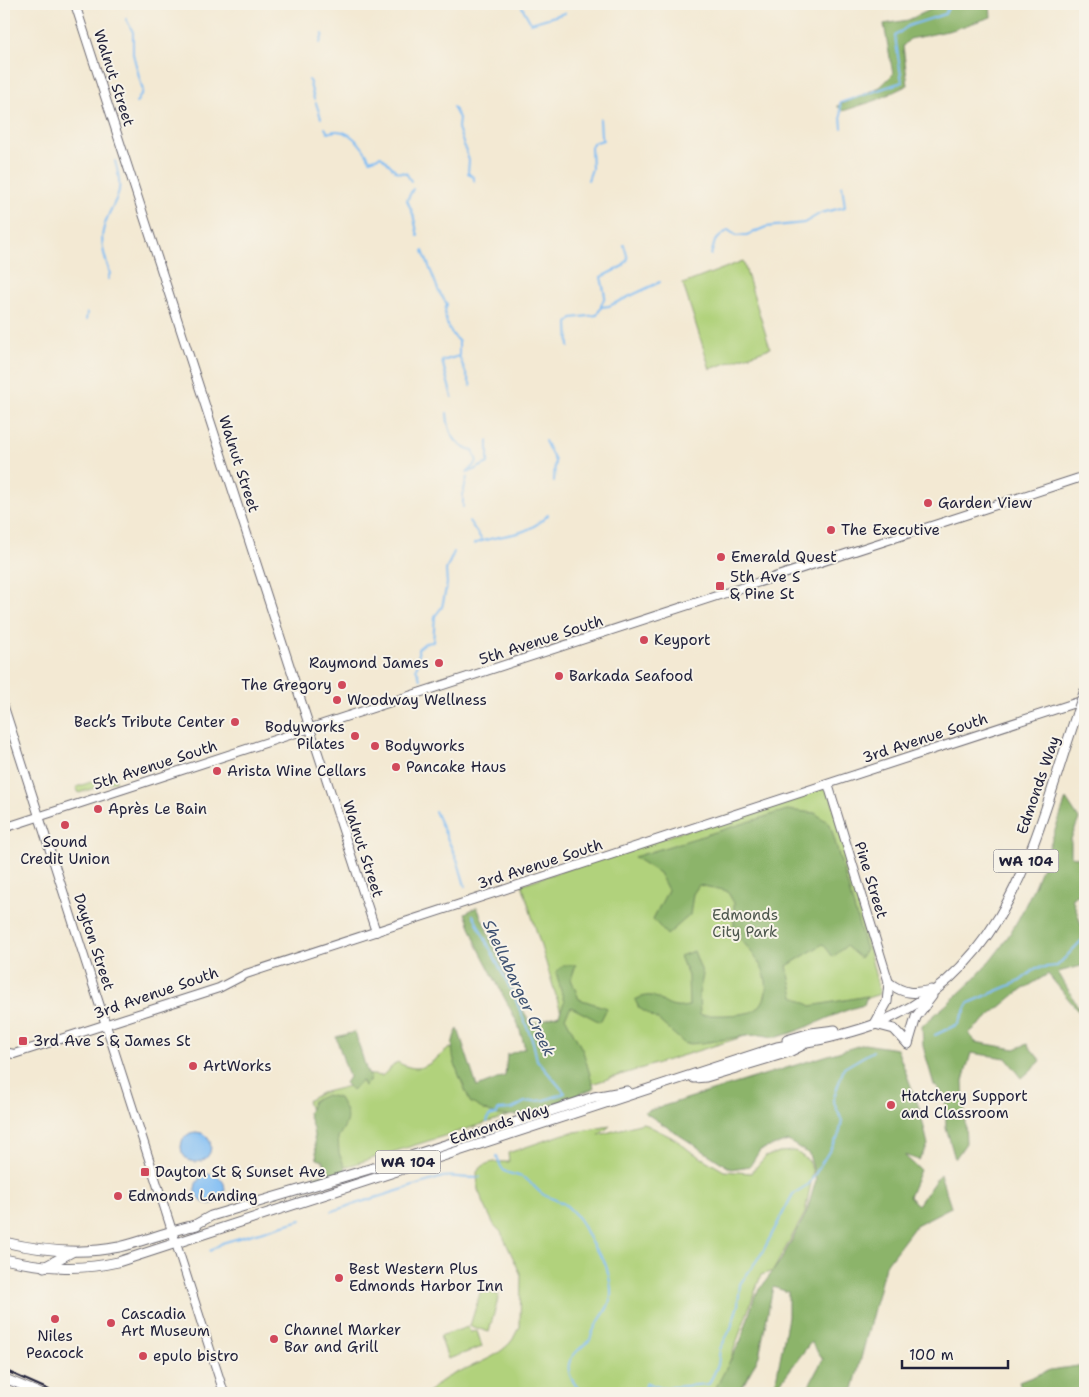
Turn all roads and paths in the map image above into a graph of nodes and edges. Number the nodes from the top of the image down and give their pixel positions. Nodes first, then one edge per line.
1 (75, 4) edge
2 (1085, 476) edge
3 (1085, 690) edge
4 (1085, 699) edge
5 (4, 707) edge
6 (310, 730) junction
7 (828, 784) junction
8 (39, 816) junction
9 (4, 828) edge
10 (376, 932) junction
11 (889, 983) junction
12 (939, 988) junction
13 (106, 1024) junction
14 (875, 1024) junction
15 (858, 1028) junction
16 (4, 1052) edge
17 (172, 1232) junction
18 (4, 1242) edge
19 (175, 1244) junction
20 (72, 1251) junction
21 (4, 1259) edge
22 (44, 1268) junction
23 (4, 1378) edge
24 (40, 1393) edge
25 (224, 1393) edge

1 - 6 street, Walnut Street
2 - 6 street, 5th Avenue South
3 - 12 main road, Edmonds Way / WA 104, bridge
4 - 7 street, 3rd Avenue South
5 - 8 street, Dayton Street
6 - 8 street, 5th Avenue South
6 - 10 street, Walnut Street
7 - 10 street, 3rd Avenue South
7 - 11 street, Pine Street
8 - 9 street, 5th Avenue South
8 - 13 street, Dayton Street
10 - 13 street, 3rd Avenue South
11 - 12 main road
11 - 14 main road
12 - 14 main road, Edmonds Way / WA 104
12 - 14 main road
13 - 16 street, 3rd Avenue South
13 - 17 street, Dayton Street
14 - 15 main road, Edmonds Way / WA 104
15 - 17 main road, WA 104
15 - 19 main road, Edmonds Way / WA 104
17 - 19 street, Dayton Street
17 - 20 main road, WA 104
18 - 20 main road, WA 104
19 - 22 main road, WA 104
19 - 25 street, Dayton Street
20 - 22 main road
21 - 22 main road, WA 104
23 - 24 street

